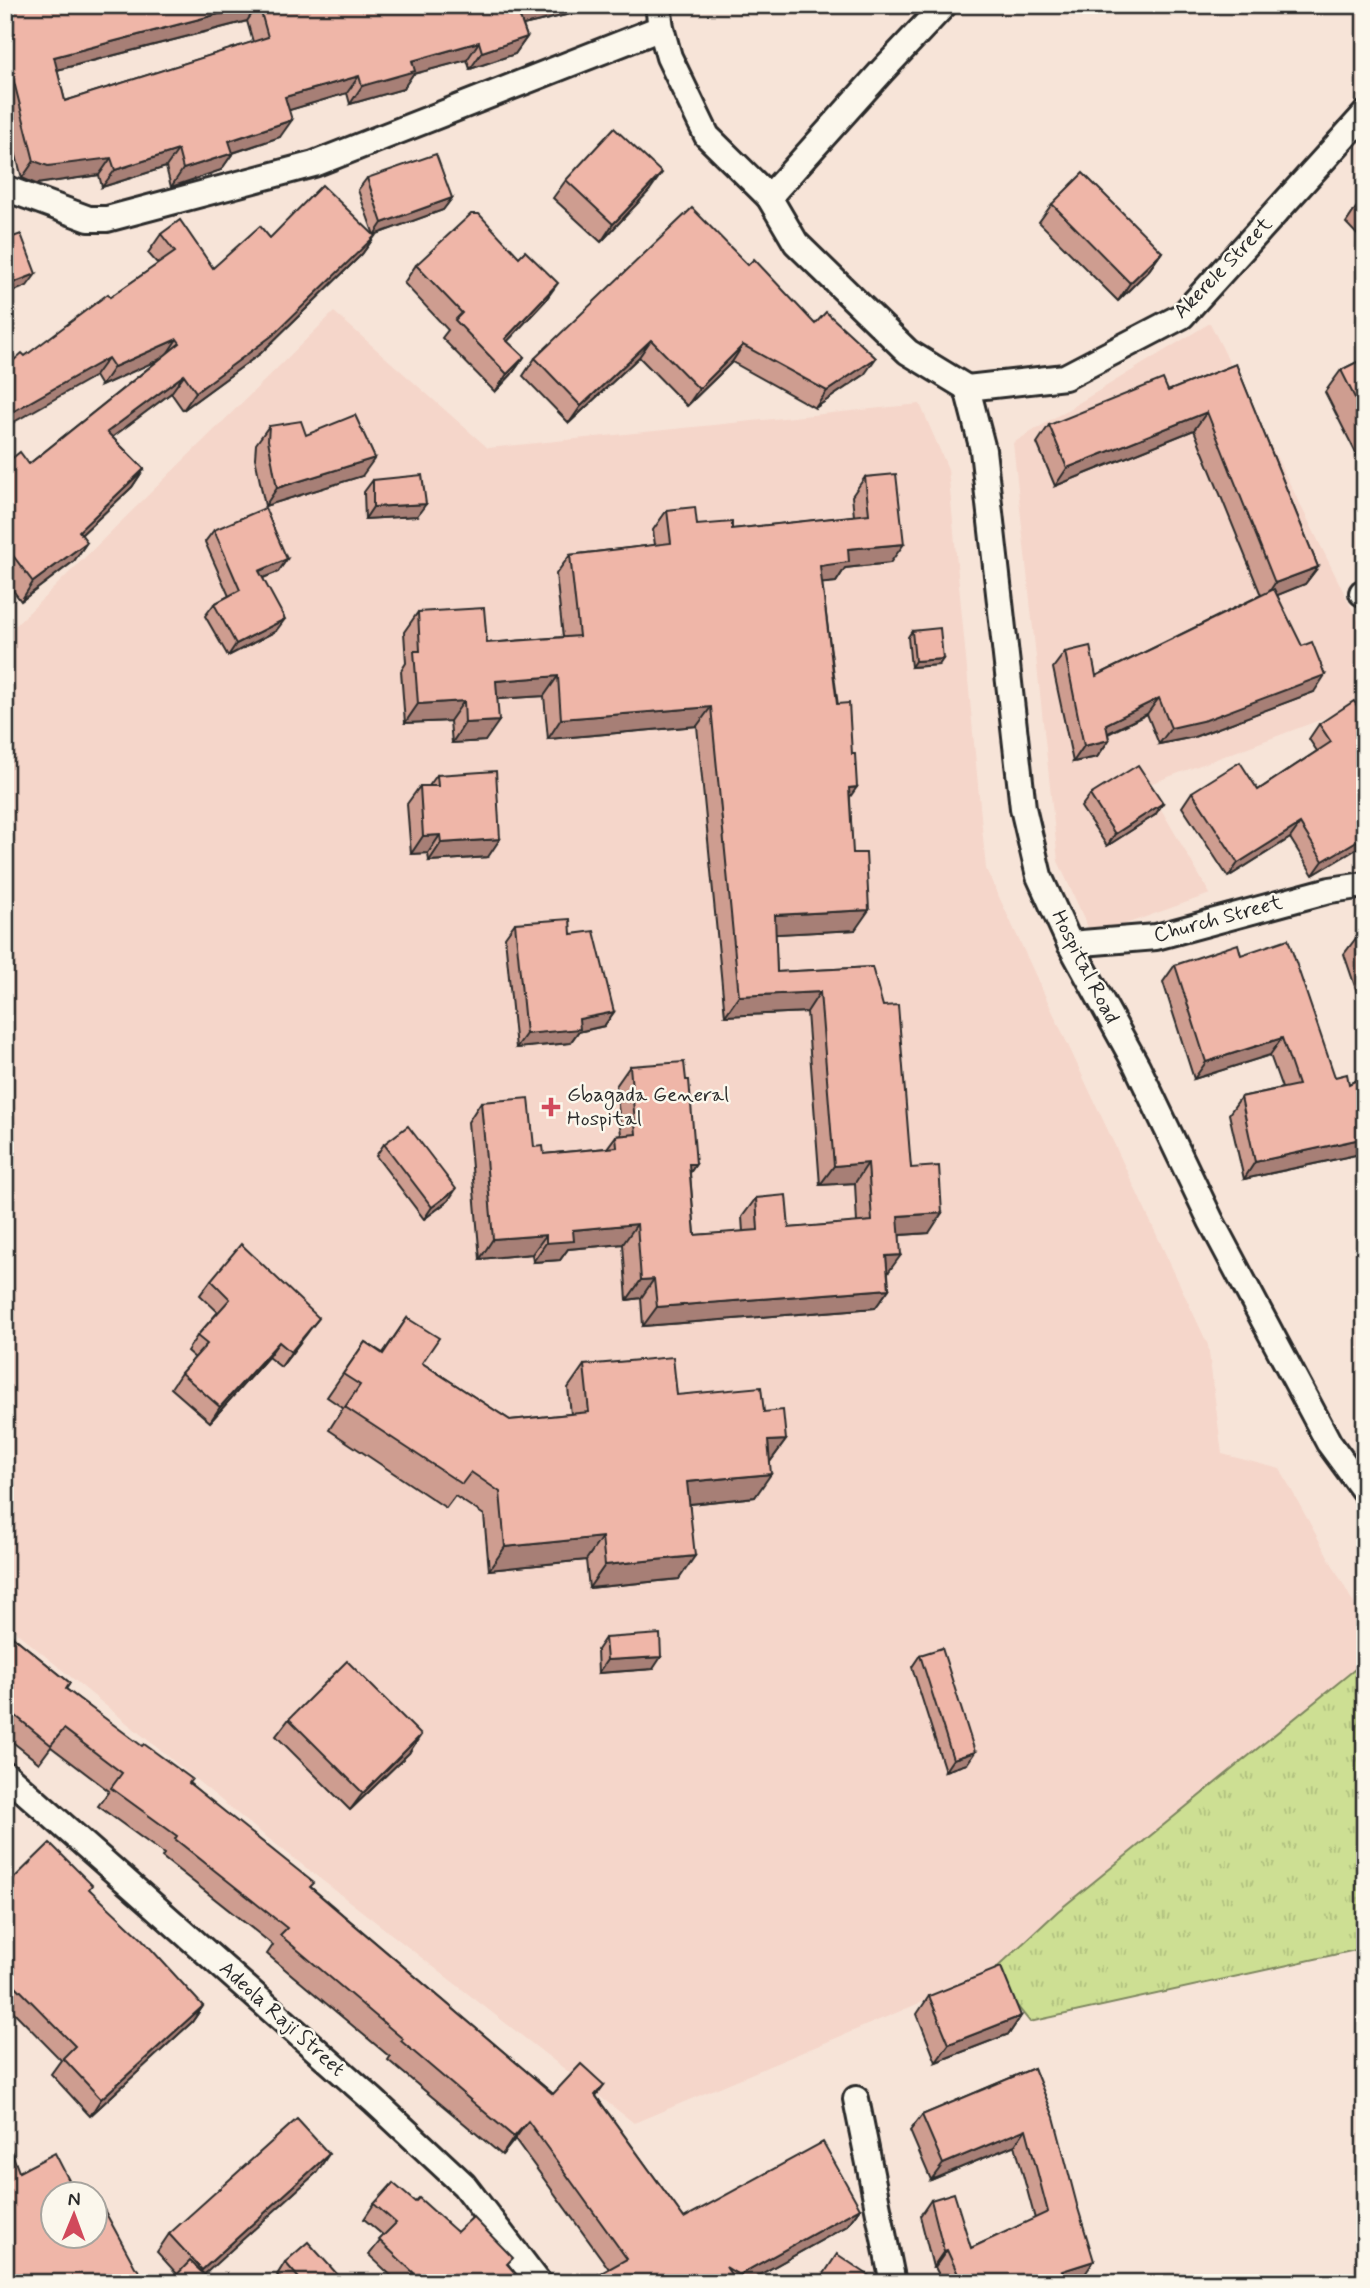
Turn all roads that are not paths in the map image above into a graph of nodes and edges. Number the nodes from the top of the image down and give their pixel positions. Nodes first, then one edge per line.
1 (944, 5) edge
2 (660, 17) edge
3 (1365, 114) edge
4 (5, 188) edge
5 (769, 197) junction
6 (967, 388) junction
7 (1365, 885) edge
8 (1070, 944) junction
9 (1365, 1492) edge
10 (5, 1774) edge
11 (856, 2099) dead end
12 (540, 2283) edge
13 (893, 2283) edge

1 - 5 street
2 - 4 street
2 - 5 street
3 - 6 street, Akerele Street
5 - 6 street
6 - 8 street, Hospital Road
7 - 8 street, Church Street
8 - 9 street, Hospital Road
10 - 12 street, Adeola Raji Street
11 - 13 street

